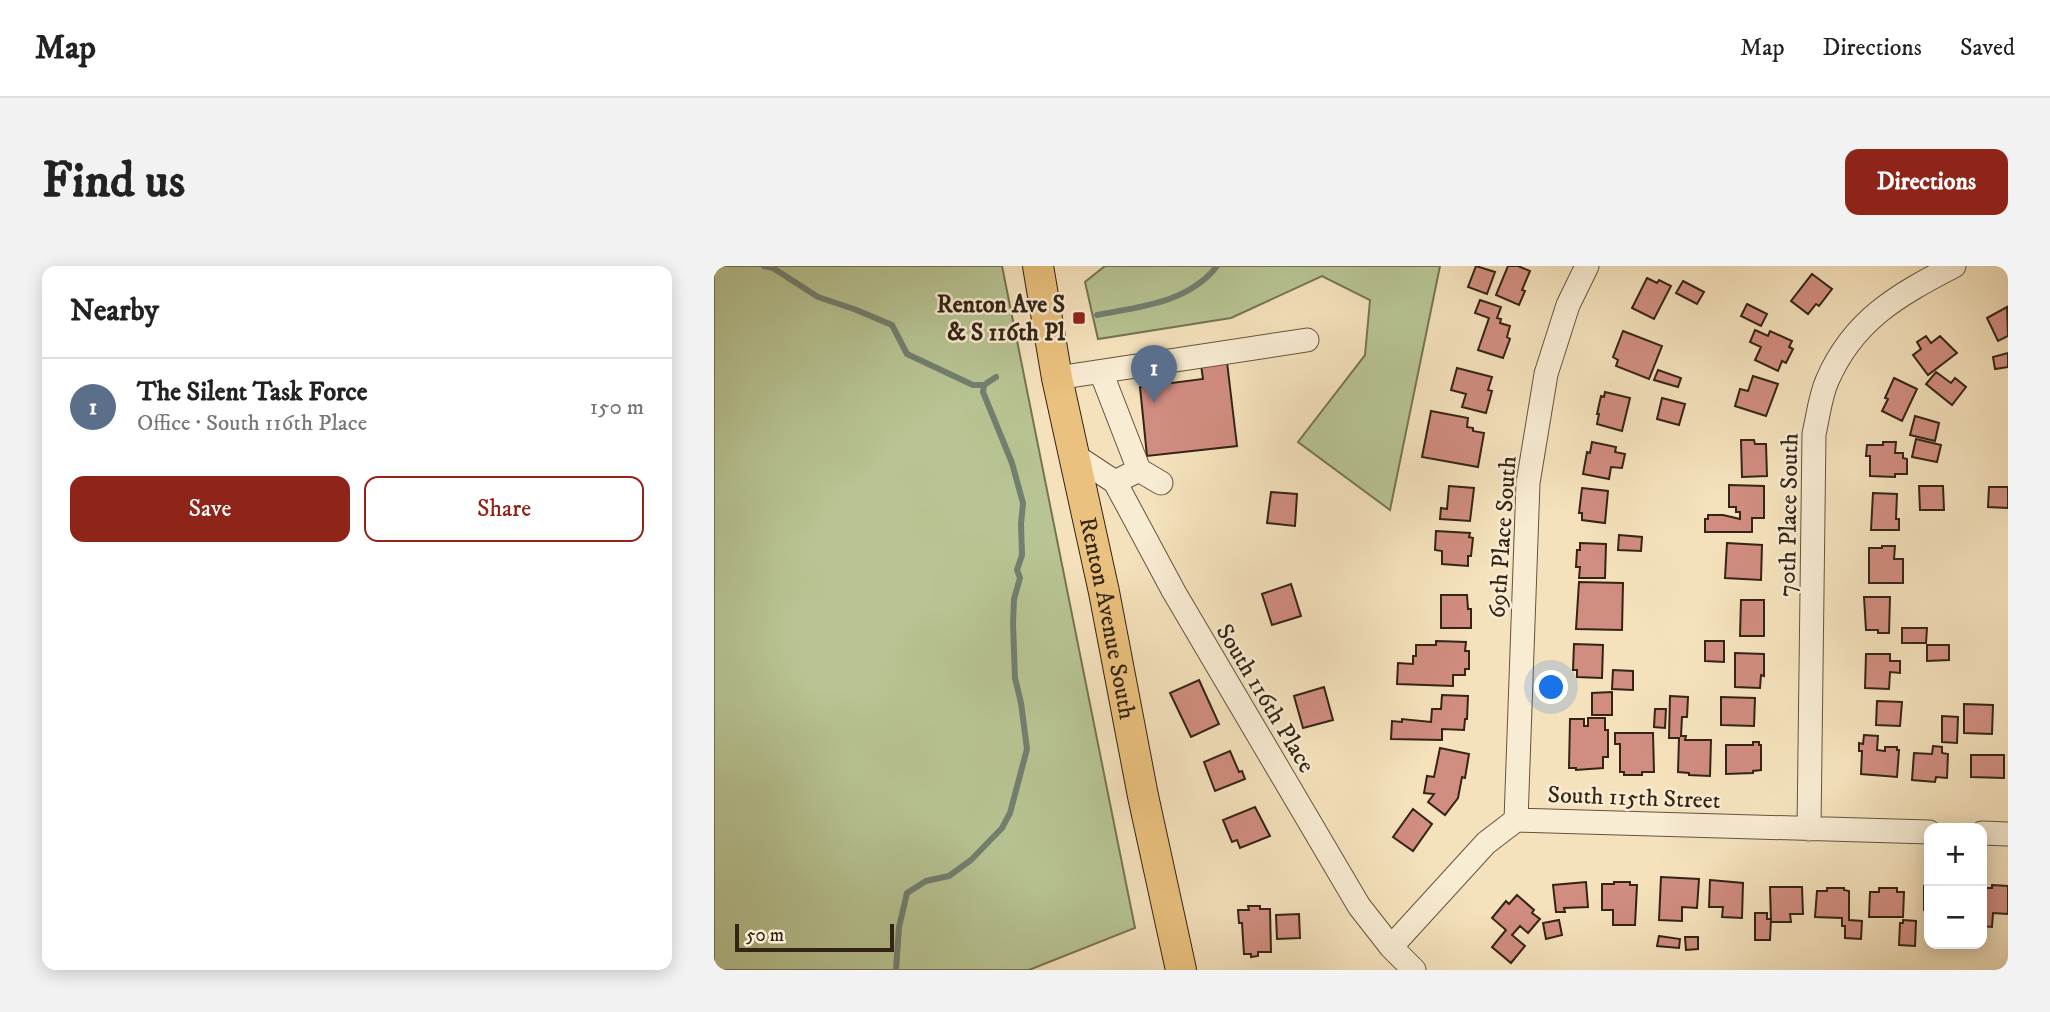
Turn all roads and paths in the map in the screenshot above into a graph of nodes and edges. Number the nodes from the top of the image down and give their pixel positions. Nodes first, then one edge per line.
1 (1038, 266) edge
2 (1587, 266) edge
3 (1954, 266) edge
4 (1307, 340) dead end
5 (1101, 372) junction
6 (1057, 378) junction
7 (1074, 455) junction
8 (1139, 470) junction
9 (1115, 482) junction
10 (1161, 483) dead end
11 (1516, 820) junction
12 (1809, 829) junction
13 (1924, 832) edge
14 (1987, 833) edge
15 (2008, 834) edge
16 (1391, 947) junction
17 (1181, 970) edge
18 (1415, 970) edge

1 - 6 main road, Renton Avenue South
2 - 11 street, 69th Place South
3 - 12 street, 70th Place South
4 - 5 street
5 - 6 street
5 - 8 street
6 - 7 main road, Renton Avenue South
7 - 9 street, South 116th Place
7 - 17 main road, Renton Avenue South
8 - 9 street
8 - 10 street
9 - 16 street, South 116th Place
11 - 12 street, South 115th Street
11 - 16 street, South 115th Street
12 - 13 street, South 115th Street
14 - 15 street
16 - 18 street, South 116th Place

